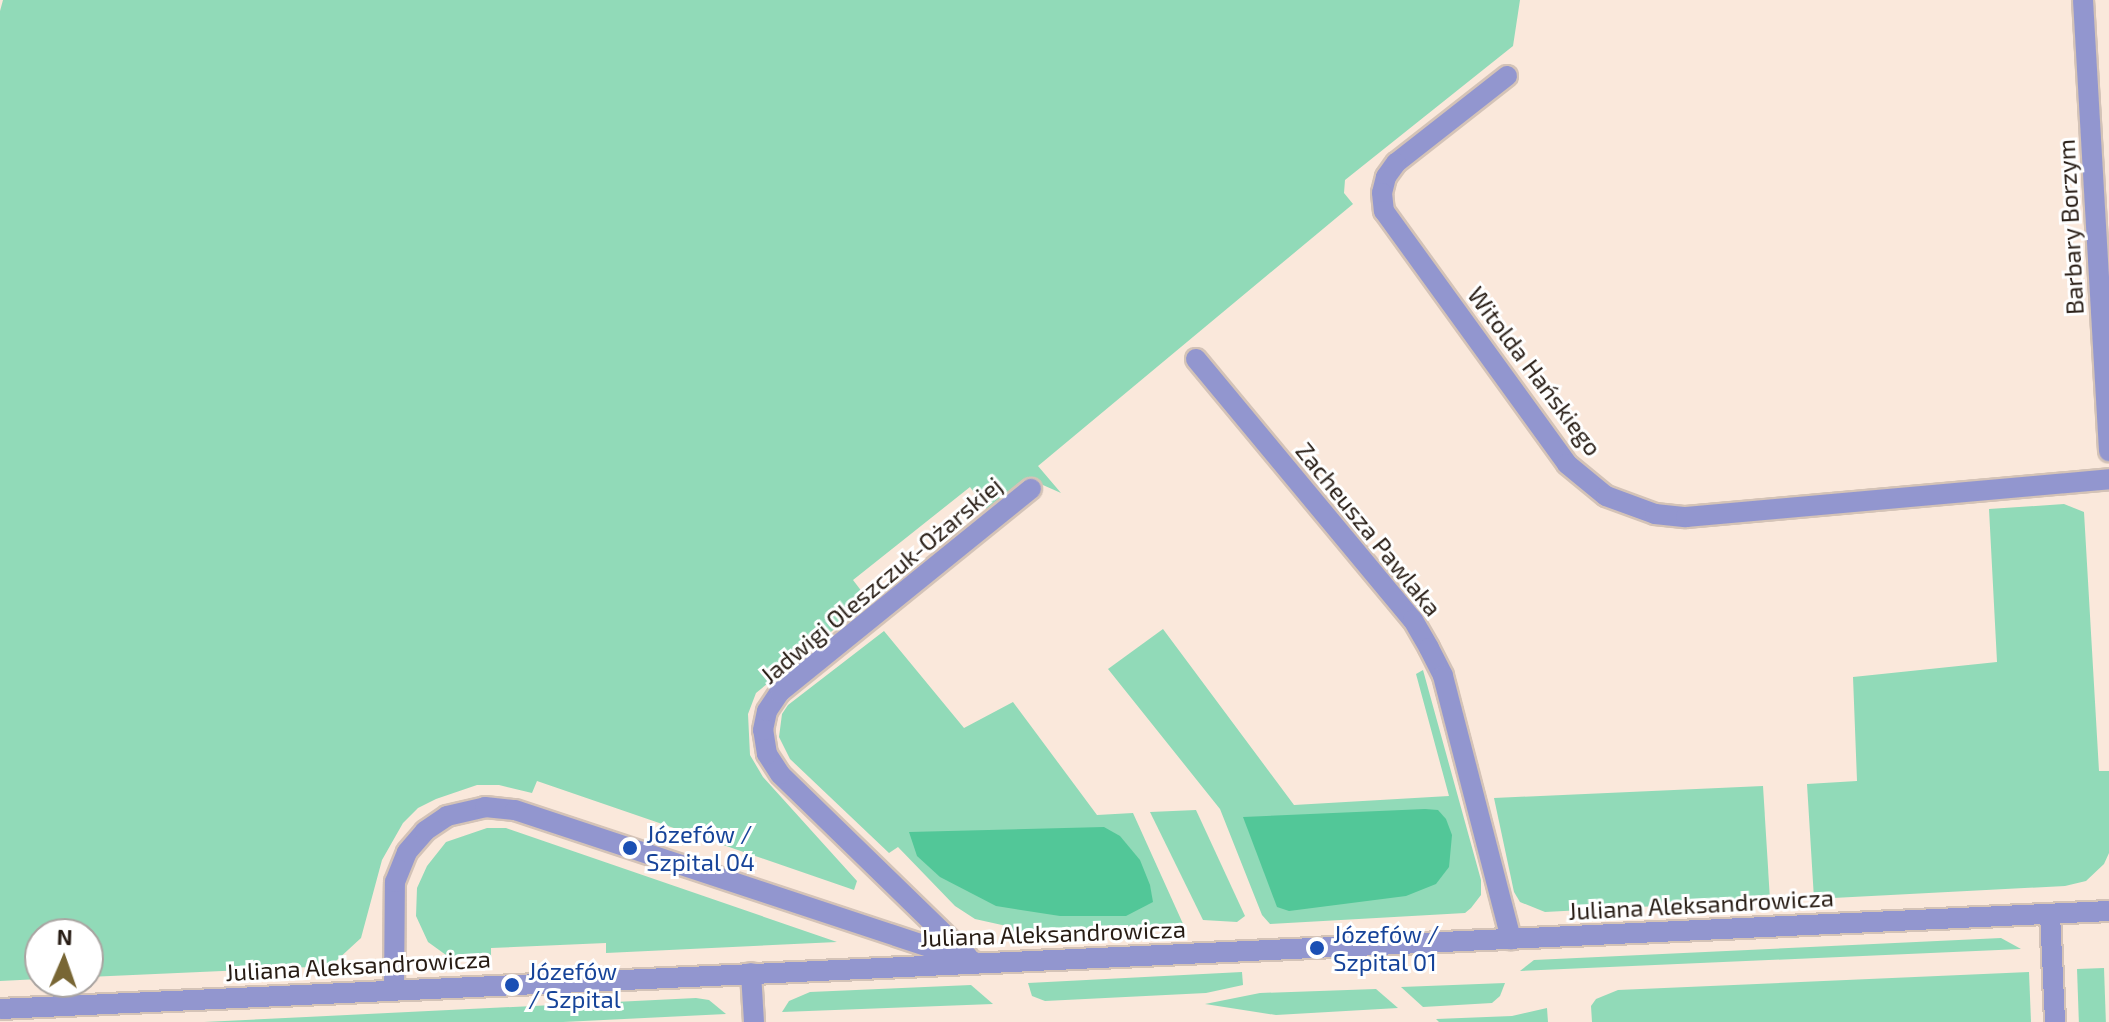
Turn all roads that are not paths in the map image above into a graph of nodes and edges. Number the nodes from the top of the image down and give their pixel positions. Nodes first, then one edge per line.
1 (2083, 0) edge
2 (1507, 76) dead end
3 (1196, 359) dead end
4 (2109, 451) edge
5 (2109, 479) edge
6 (1031, 489) dead end
7 (2109, 911) edge
8 (2050, 914) junction
9 (1511, 939) junction
10 (974, 962) junction
11 (751, 973) junction
12 (394, 988) junction
13 (0, 1009) edge
14 (754, 1022) edge
15 (2055, 1022) edge

1 - 4 street, Barbary Borzym
2 - 5 street, Witolda Hańskiego
3 - 9 street, Zacheusza Pawlaka
6 - 10 street, Jadwigi Oleszczuk-Ożarskiej
7 - 8 street, Juliana Aleksandrowicza
8 - 9 street, Juliana Aleksandrowicza
8 - 15 street
9 - 10 street, Juliana Aleksandrowicza
10 - 11 street, Juliana Aleksandrowicza
10 - 12 street
11 - 12 street, Juliana Aleksandrowicza
11 - 14 street
12 - 13 street, Juliana Aleksandrowicza

